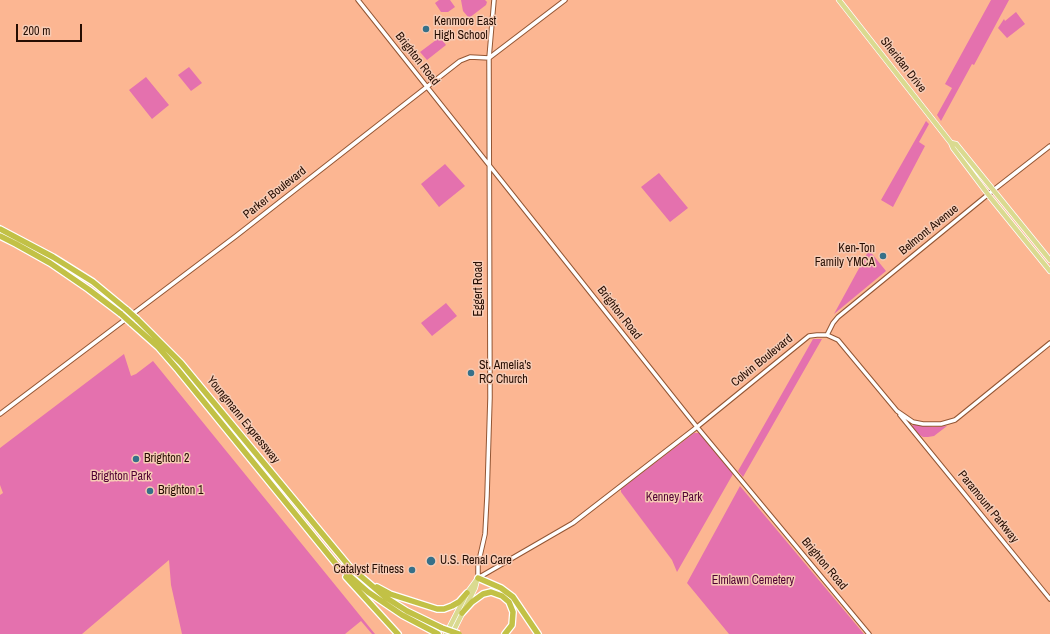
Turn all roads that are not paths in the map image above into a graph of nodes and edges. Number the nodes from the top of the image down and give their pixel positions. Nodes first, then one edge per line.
1 (358, 0) edge
2 (494, 0) edge
3 (564, 0) edge
4 (839, 0) edge
5 (489, 58) junction
6 (426, 87) junction
7 (952, 143) junction
8 (1050, 146) edge
9 (489, 167) junction
10 (993, 190) junction
11 (988, 194) junction
12 (0, 229) edge
13 (0, 236) edge
14 (1042, 250) junction
15 (1037, 255) junction
16 (1050, 260) edge
17 (1050, 271) edge
18 (827, 335) junction
19 (1050, 343) edge
20 (897, 411) junction
21 (0, 414) edge
22 (913, 422) junction
23 (697, 427) junction
24 (910, 428) junction
25 (336, 564) junction
26 (478, 578) junction
27 (364, 580) junction
28 (467, 592) junction
29 (1050, 599) edge
30 (462, 613) junction
31 (398, 634) edge
32 (438, 634) edge
33 (446, 634) edge
34 (452, 634) edge
35 (459, 634) edge
36 (505, 634) edge
37 (538, 634) edge
38 (869, 634) edge

1 - 6 street, Brighton Road
2 - 5 street, Eggert Road
3 - 5 street
4 - 7 main road, Sheridan Drive
5 - 6 street, Parker Boulevard
5 - 9 street, Eggert Road
6 - 9 street, Brighton Road
6 - 21 street, Parker Boulevard
7 - 10 main road, Sheridan Drive
7 - 11 main road, Sheridan Drive
8 - 10 street, Belmont Avenue
9 - 23 street, Brighton Road
9 - 26 street, Eggert Road
10 - 11 street, Belmont Avenue
10 - 14 main road, Sheridan Drive
11 - 15 main road, Sheridan Drive
11 - 18 street, Belmont Avenue
12 - 27 highway, Youngmann Expressway, bridge
13 - 25 highway, Youngmann Expressway, bridge
14 - 15 main road
14 - 16 main road, Sheridan Drive
15 - 17 main road, Sheridan Drive
18 - 20 street
18 - 23 street, Colvin Boulevard
19 - 22 street
20 - 22 street
20 - 24 street, Paramount Parkway
22 - 24 street
23 - 26 street, Colvin Boulevard
23 - 38 street, Brighton Road
24 - 29 street, Paramount Parkway
25 - 31 highway
25 - 32 highway, Youngmann Expressway
26 - 28 main road
26 - 30 main road
26 - 37 highway
27 - 28 highway
27 - 35 highway, Youngmann Expressway, bridge
28 - 33 main road
30 - 34 main road
30 - 36 highway

